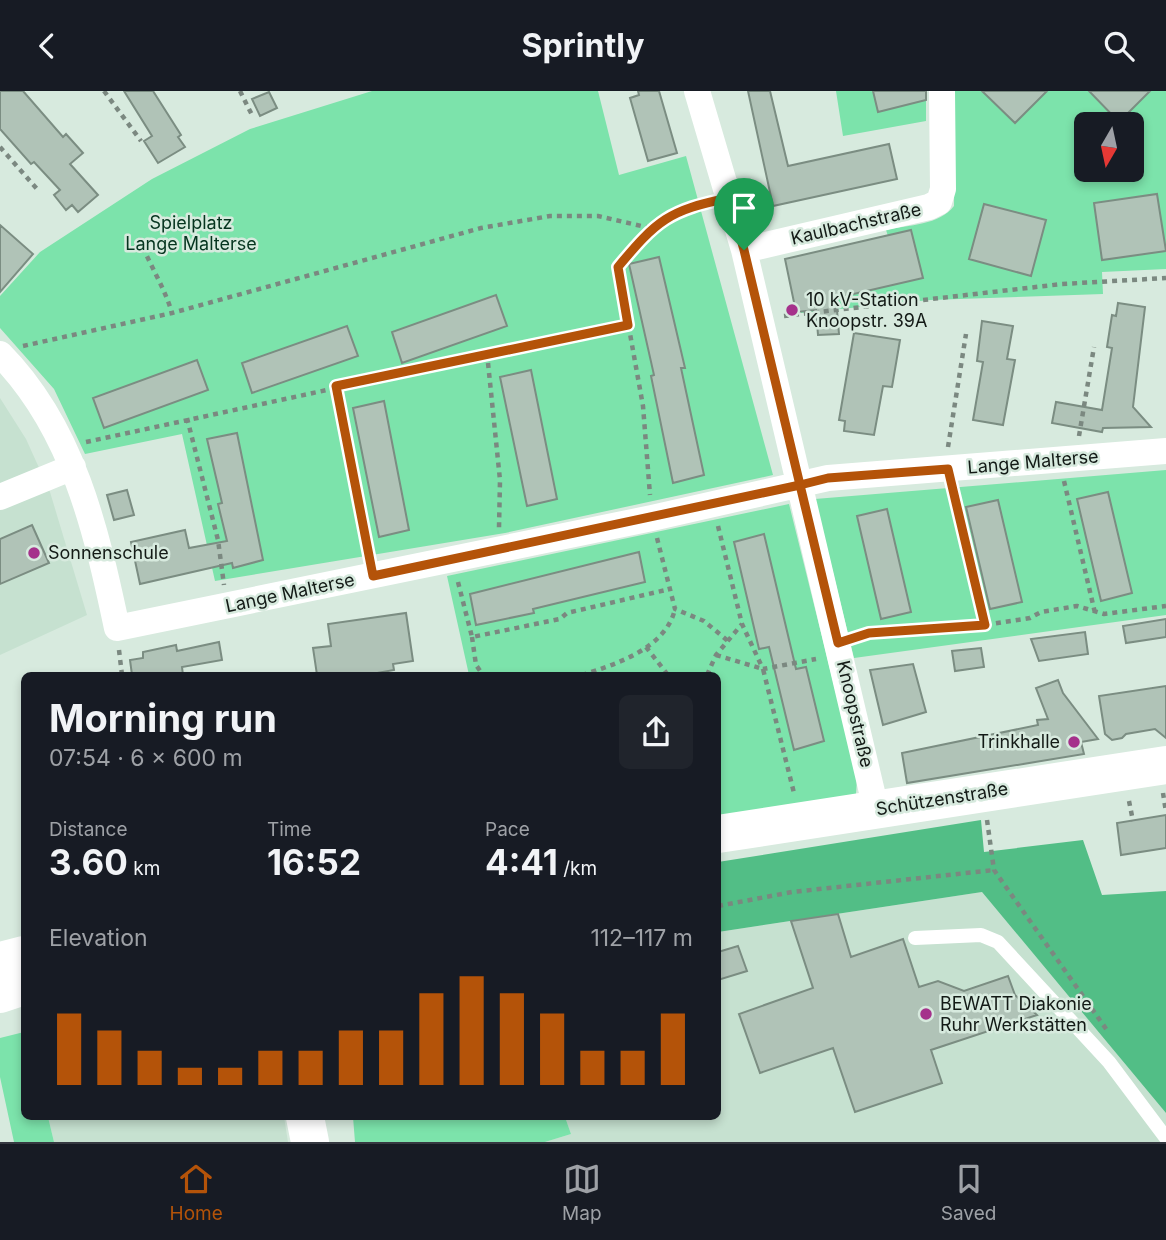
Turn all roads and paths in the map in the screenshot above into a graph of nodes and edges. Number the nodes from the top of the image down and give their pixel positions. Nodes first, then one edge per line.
1 (104, 91) edge
2 (240, 91) edge
3 (697, 91) edge
4 (942, 91) edge
5 (252, 115) dead end
6 (141, 141) dead end
7 (0, 147) edge
8 (37, 189) dead end
9 (729, 198) junction
10 (650, 228) junction
11 (139, 237) dead end
12 (744, 250) junction
13 (1166, 278) edge
14 (172, 313) junction
15 (761, 319) junction
16 (628, 325) junction
17 (966, 334) dead end
18 (1094, 347) dead end
19 (7, 351) edge
20 (487, 353) junction
21 (336, 386) junction
22 (187, 418) junction
23 (1166, 451) edge
24 (69, 457) junction
25 (1069, 459) junction
26 (948, 469) junction
27 (800, 485) junction
28 (0, 496) edge
29 (713, 505) junction
30 (652, 518) junction
31 (498, 550) junction
32 (453, 559) junction
33 (373, 576) junction
34 (670, 589) junction
35 (226, 606) junction
36 (1166, 606) edge
37 (675, 609) junction
38 (1095, 613) junction
39 (742, 624) junction
40 (985, 625) junction
41 (472, 637) junction
42 (729, 641) junction
43 (646, 647) junction
44 (840, 648) junction
45 (716, 655) junction
46 (763, 669) junction
47 (481, 672) edge
48 (592, 672) edge
49 (666, 672) edge
50 (708, 672) edge
51 (1164, 778) edge
52 (987, 792) junction
53 (1129, 796) dead end
54 (876, 809) junction
55 (1166, 813) edge
56 (799, 821) junction
57 (1133, 821) dead end
58 (721, 834) edge
59 (994, 870) junction
60 (721, 906) edge
61 (915, 938) dead end
62 (21, 956) edge
63 (0, 961) edge
64 (21, 987) edge
65 (0, 994) edge
66 (1110, 1034) dead end
67 (306, 1120) edge
68 (327, 1120) edge
69 (1166, 1138) edge
70 (310, 1142) edge
71 (329, 1142) edge

1 - 6 path
2 - 5 path
3 - 9 street, Knoopstraße
4 - 12 street, Kaulbachstraße
7 - 8 path
9 - 10 path
9 - 12 street, Knoopstraße
10 - 14 path
10 - 16 path
11 - 14 path
12 - 15 street, Knoopstraße
13 - 15 path
14 - 19 path
15 - 27 street, Knoopstraße
16 - 20 path
16 - 30 path
17 - 26 path
18 - 25 path
19 - 24 street, Lange Malterse
20 - 21 path
20 - 31 path
21 - 22 path
21 - 33 path
22 - 24 path
22 - 35 path
23 - 25 street, Lange Malterse
24 - 28 street
24 - 35 street, Lange Malterse
25 - 26 street, Lange Malterse
25 - 38 path
26 - 27 street, Lange Malterse
26 - 40 path
27 - 29 street, Lange Malterse
27 - 44 street, Knoopstraße
29 - 30 street, Lange Malterse
29 - 39 path
30 - 31 street, Lange Malterse
30 - 34 path
31 - 32 street, Lange Malterse
32 - 33 street, Lange Malterse
32 - 41 path
33 - 35 street, Lange Malterse
34 - 37 path
34 - 41 path
36 - 38 path
37 - 42 path
37 - 43 path
38 - 40 path
39 - 42 path
39 - 46 path
40 - 44 path
41 - 47 path
42 - 45 path
43 - 48 path
43 - 49 path
44 - 46 path
44 - 54 street, Knoopstraße
45 - 46 path
45 - 50 path
46 - 56 path
51 - 52 street, Schützenstraße
51 - 55 path
52 - 54 street, Schützenstraße
52 - 59 path
53 - 57 path
54 - 56 street, Schützenstraße
56 - 58 street, Schützenstraße
59 - 60 path
59 - 66 path
61 - 69 lane
62 - 63 street
64 - 65 street
67 - 70 street
68 - 71 street

